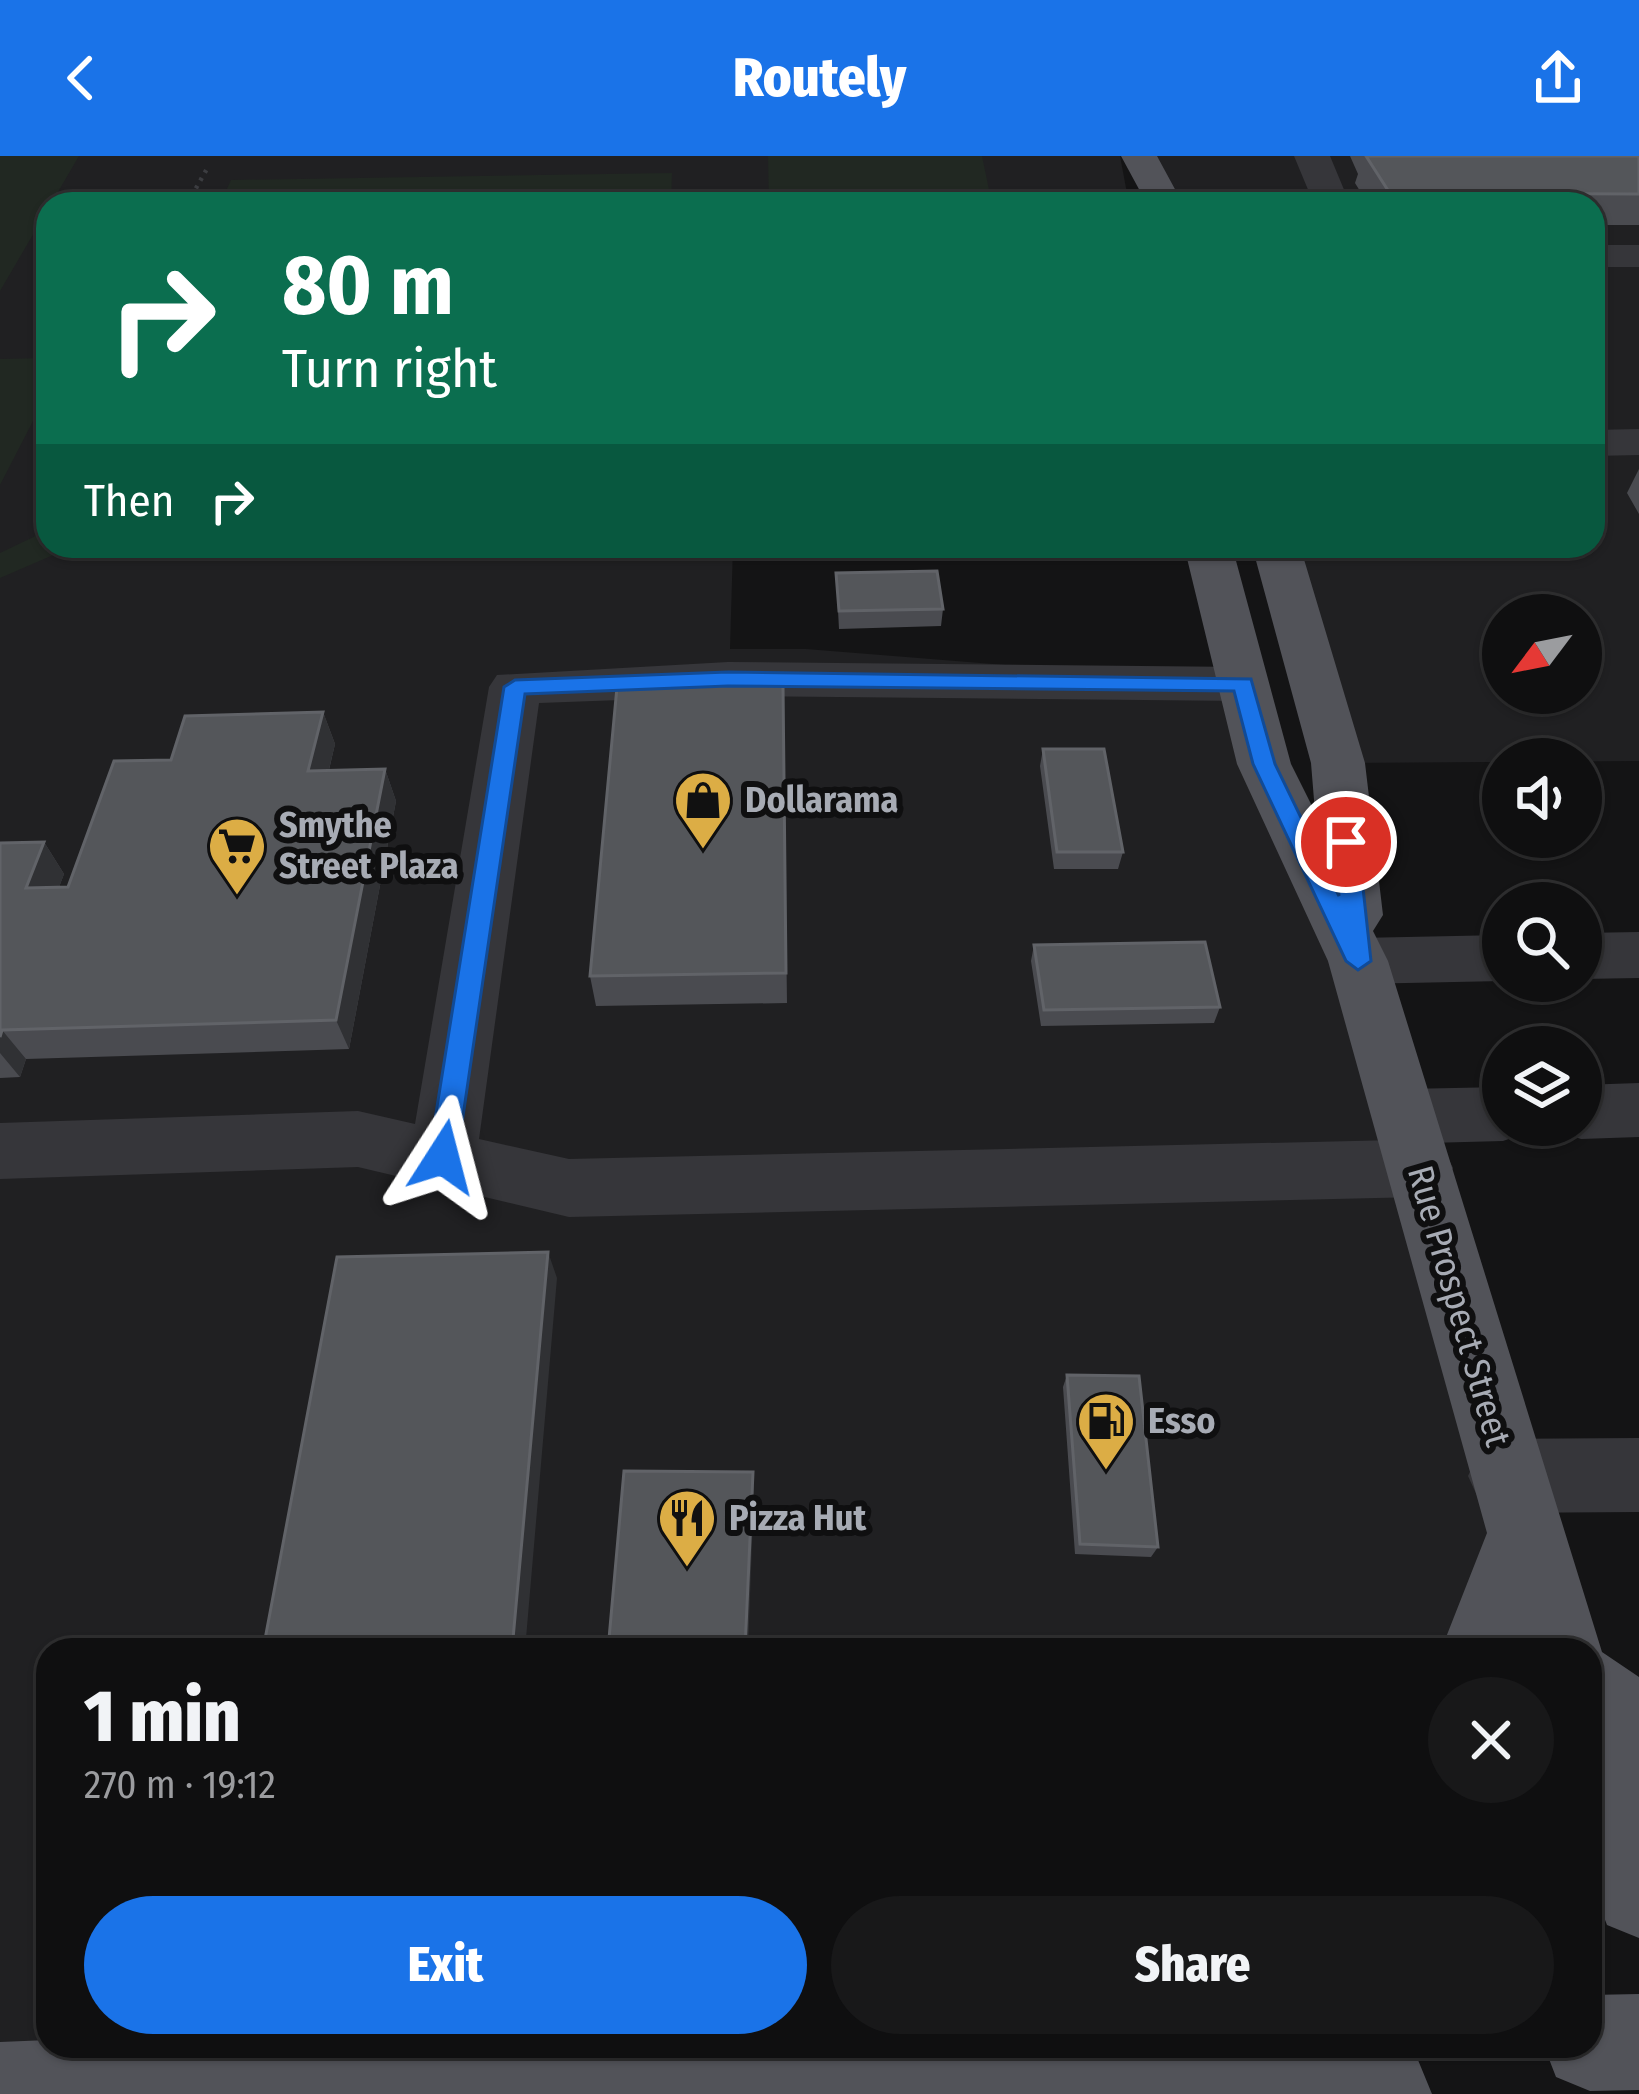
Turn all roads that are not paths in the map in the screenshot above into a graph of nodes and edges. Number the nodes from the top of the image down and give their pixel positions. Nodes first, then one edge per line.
1 (1120, 156) edge
2 (1139, 156) edge
3 (1312, 156) edge
4 (1127, 192) edge
5 (1158, 192) edge
6 (1327, 192) edge
7 (1605, 256) edge
8 (1639, 256) edge
9 (1639, 442) edge
10 (1605, 443) edge
11 (1211, 558) edge
12 (1279, 558) edge
13 (1244, 684) junction
14 (1639, 955) edge
15 (1602, 956) edge
16 (1482, 958) edge
17 (1358, 961) junction
18 (1639, 1110) edge
19 (1602, 1111) edge
20 (1482, 1120) edge
21 (1412, 1142) junction
22 (0, 1151) edge
23 (443, 1157) junction
24 (1639, 1475) edge
25 (1516, 1507) junction
26 (1485, 1638) edge
27 (1558, 1638) edge
28 (1602, 1701) edge
29 (1639, 1736) edge
30 (1602, 1776) edge
31 (1639, 1892) edge
32 (1639, 2042) edge
33 (1602, 2043) edge
34 (911, 2058) edge
35 (1292, 2058) edge
36 (0, 2090) edge
37 (1384, 2094) edge

1 - 4 main road
2 - 5 main road
3 - 6 lane
7 - 8 lane
9 - 10 lane
11 - 13 main road, Rue Prospect Street
12 - 17 main road, Rue Prospect Street
13 - 17 main road, Rue Prospect Street
13 - 23 lane
14 - 15 lane
16 - 17 lane
17 - 21 main road, Rue Prospect Street
18 - 19 lane
20 - 21 lane
21 - 23 lane
21 - 25 main road, Rue Prospect Street
22 - 23 lane
24 - 25 lane
25 - 26 main road
25 - 27 main road, Rue Prospect Street
28 - 29 main road
30 - 31 main road
32 - 33 main road
34 - 36 main road
35 - 37 main road

